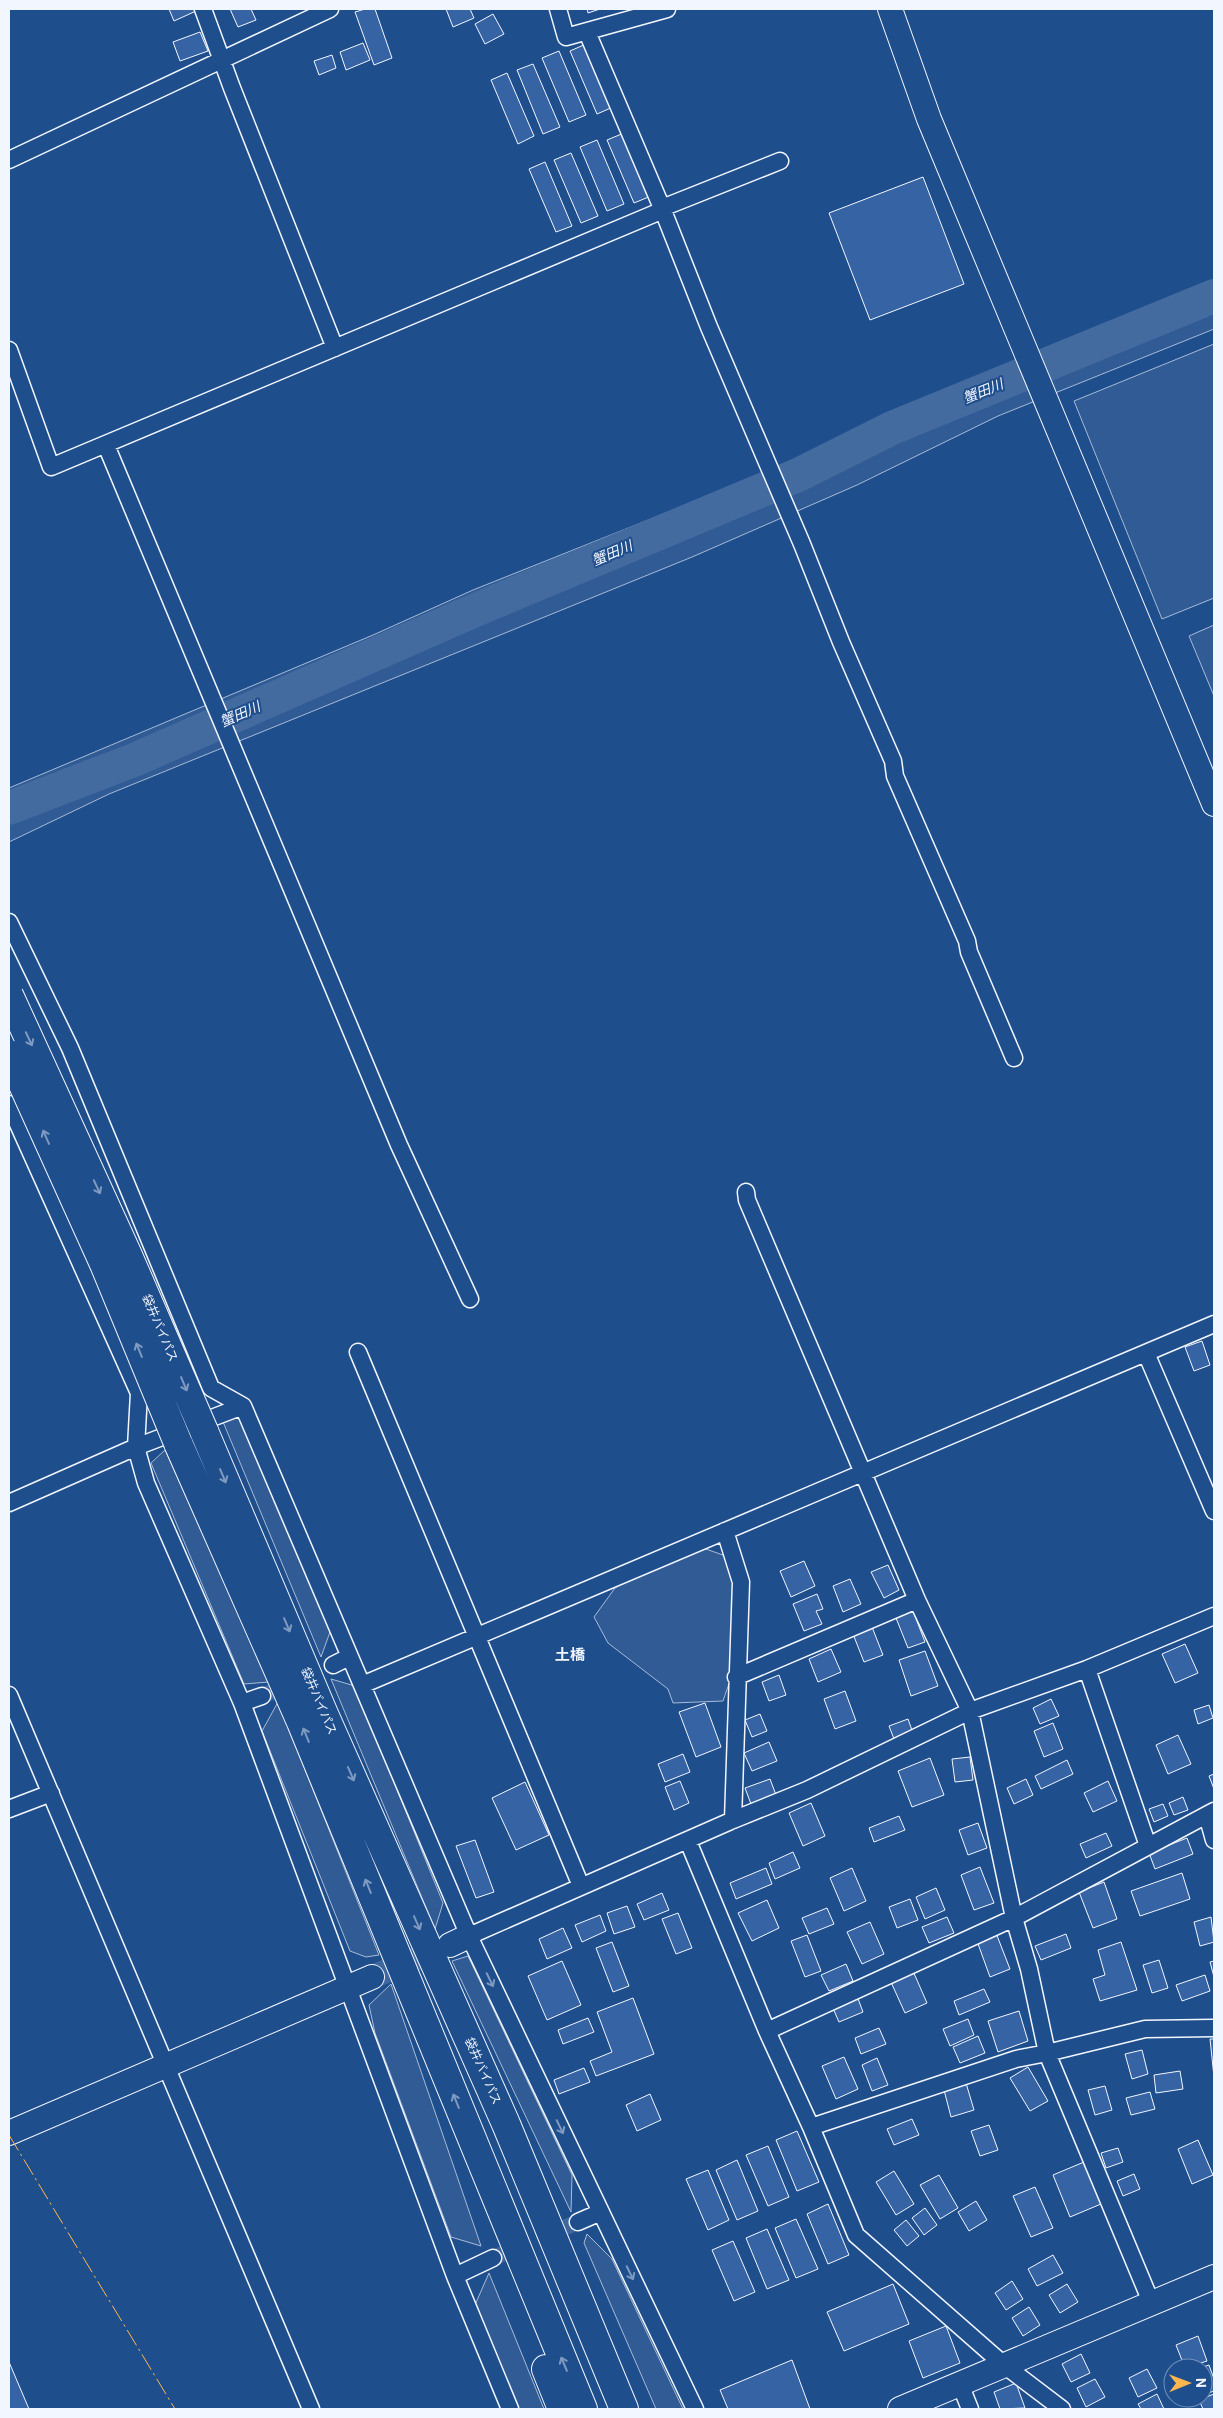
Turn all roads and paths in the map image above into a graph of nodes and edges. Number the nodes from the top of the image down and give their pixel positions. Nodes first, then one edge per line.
1 (203, 9) edge
2 (330, 9) edge
3 (558, 9) edge
4 (667, 9) edge
5 (890, 9) edge
6 (587, 32) junction
7 (221, 61) junction
8 (9, 160) edge
9 (780, 161) dead end
10 (662, 208) junction
11 (336, 348) junction
12 (9, 350) edge
13 (106, 445) junction
14 (1214, 804) edge
15 (9, 922) edge
16 (9, 995) edge
17 (9, 1054) edge
18 (1014, 1058) dead end
19 (9, 1104) edge
20 (746, 1192) dead end
21 (470, 1299) dead end
22 (1214, 1324) edge
23 (358, 1352) dead end
24 (1146, 1353) junction
25 (243, 1406) junction
26 (136, 1447) junction
27 (863, 1473) junction
28 (9, 1503) edge
29 (1214, 1510) edge
30 (725, 1531) junction
31 (917, 1600) junction
32 (1214, 1616) edge
33 (477, 1636) junction
34 (349, 1657) junction
35 (333, 1665) tunnel mouth
36 (1086, 1670) junction
37 (736, 1677) junction
38 (362, 1686) junction
39 (9, 1695) edge
40 (262, 1696) tunnel mouth
41 (242, 1703) junction
42 (970, 1711) junction
43 (51, 1792) junction
44 (9, 1809) edge
45 (1211, 1813) edge
46 (733, 1820) junction
47 (1214, 1840) edge
48 (688, 1841) junction
49 (1148, 1846) junction
50 (581, 1886) junction
51 (1014, 1918) junction
52 (459, 1941) junction
53 (372, 1977) tunnel mouth
54 (349, 1987) junction
55 (1214, 2028) edge
56 (767, 2031) junction
57 (1047, 2054) junction
58 (167, 2066) junction
59 (811, 2127) junction
60 (9, 2133) edge
61 (471, 2138) junction
62 (600, 2212) junction
63 (578, 2222) tunnel mouth
64 (493, 2258) tunnel mouth
65 (455, 2276) junction
66 (1214, 2277) edge
67 (1151, 2302) junction
68 (1004, 2365) junction
69 (960, 2384) junction
70 (631, 2408) edge
71 (311, 2409) edge
72 (510, 2409) edge
73 (562, 2409) edge
74 (583, 2409) edge
75 (695, 2409) edge
76 (900, 2409) edge
77 (970, 2409) edge
78 (1062, 2409) edge

1 - 7 street
2 - 7 street
3 - 6 street
4 - 6 street
5 - 14 street
6 - 10 street
7 - 8 street
7 - 11 street
9 - 10 street
10 - 11 street
10 - 18 street
11 - 13 street
12 - 13 street
13 - 21 street
15 - 25 street
16 -> 70 highway, 袋井バイパス, bridge
61 -> 17 highway, 袋井バイパス, bridge
19 - 26 street
20 - 27 street
22 - 24 street
23 - 33 street
24 - 27 street
24 - 29 street
25 - 26 street
25 - 34 street
26 - 28 street
26 - 41 street
27 - 30 street
27 - 31 street
30 - 33 street
30 - 37 street
31 - 37 street
31 - 42 street
32 - 36 street
33 - 38 street
33 - 50 street
34 - 35 street
34 - 38 street
36 - 42 street
36 - 49 street
37 - 46 street
38 - 52 street
39 - 43 street
40 - 41 street
41 - 54 street
42 - 46 street
42 - 51 street
43 - 44 street
43 - 58 street
45 - 47 street
45 - 49 street
46 - 48 street
48 - 50 street
48 - 56 street
49 - 51 street
50 - 52 street
51 - 56 street
51 - 57 street
52 -> 62 street
53 - 54 street
54 - 58 street
54 - 65 street
55 - 57 street
56 - 59 street
57 - 59 street
57 - 67 street
58 - 60 street
58 - 71 street
59 - 68 street
61 - 73 highway
74 -> 61 highway, 袋井バイパス
62 - 63 street
62 -> 75 street
64 - 65 street
65 - 72 street
66 - 67 street
67 - 68 street
68 - 69 street
68 - 78 street
69 - 76 street
69 - 77 street

